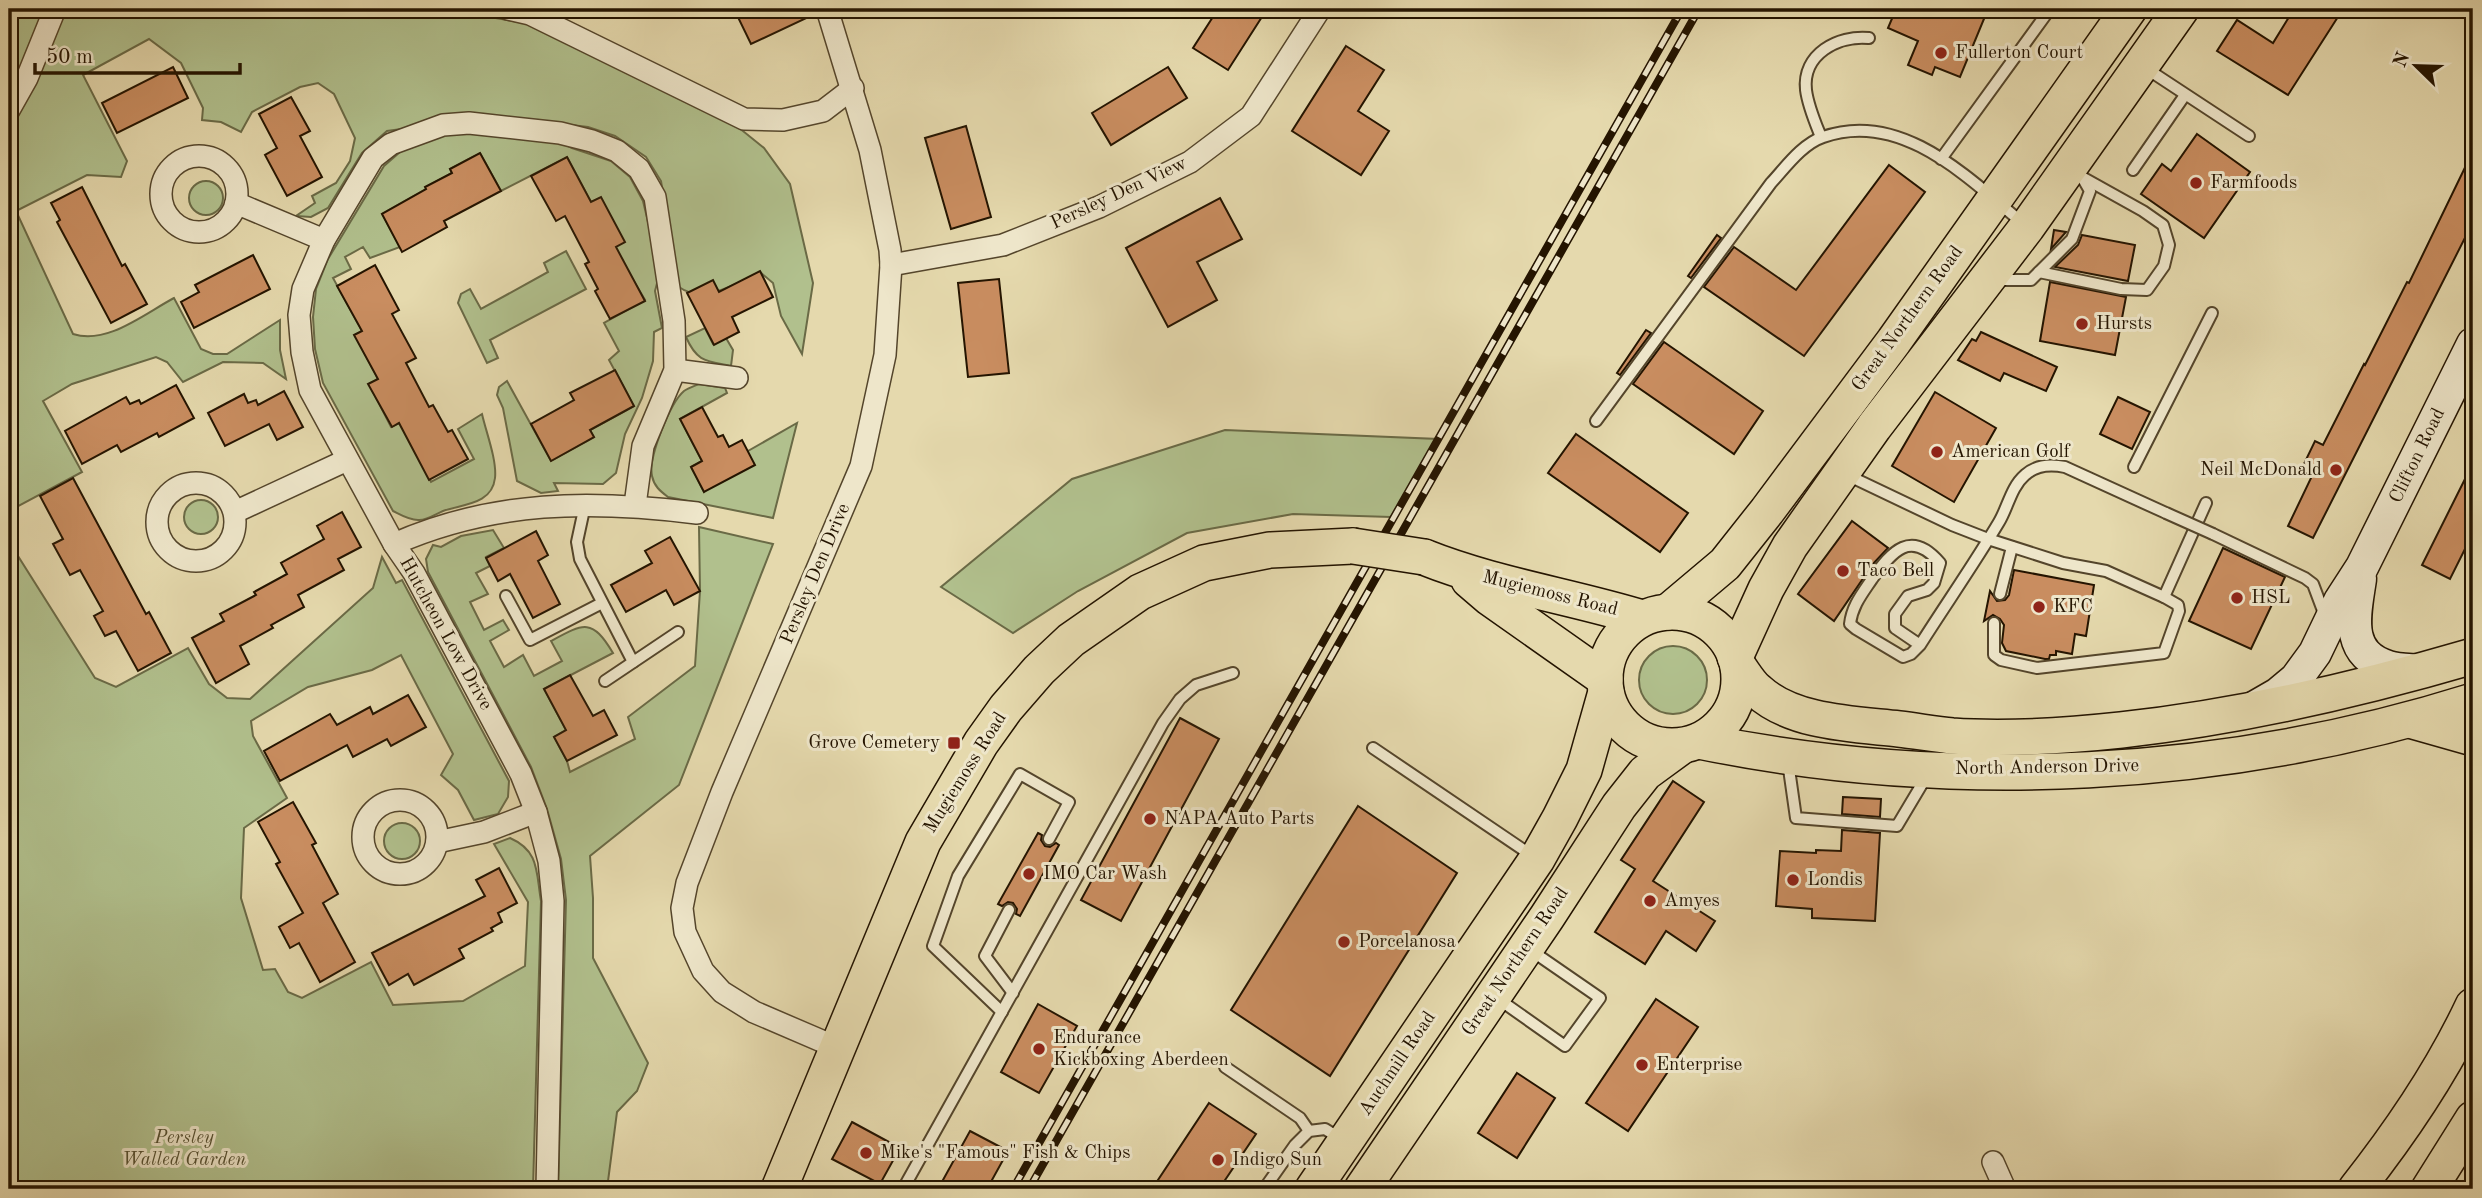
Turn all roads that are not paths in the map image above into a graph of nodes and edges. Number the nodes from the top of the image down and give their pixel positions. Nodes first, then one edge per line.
1 (55, 9) edge
2 (508, 9) edge
3 (827, 9) edge
4 (1320, 9) edge
5 (2050, 9) edge
6 (2129, 9) edge
7 (2181, 9) edge
8 (1869, 38) dead end
9 (2141, 65) junction
10 (853, 88) junction
11 (2185, 95) junction
12 (9, 110) edge
13 (2249, 136) dead end
14 (1821, 137) junction
15 (1941, 159) junction
16 (2133, 170) dead end
17 (2076, 171) junction
18 (1994, 200) junction
19 (236, 203) dead end
20 (2027, 227) junction
21 (324, 240) junction
22 (891, 265) junction
23 (2039, 272) junction
24 (1987, 280) junction
25 (2212, 313) dead end
26 (2473, 344) edge
27 (675, 370) junction
28 (737, 378) dead end
29 (1597, 421) dead end
30 (347, 460) junction
31 (2134, 467) dead end
32 (1843, 472) junction
33 (2206, 503) dead end
34 (585, 505) junction
35 (635, 505) junction
36 (235, 512) dead end
37 (698, 513) dead end
38 (1987, 539) junction
39 (394, 544) junction
40 (2012, 547) junction
41 (2362, 567) junction
42 (1458, 571) junction
43 (2000, 594) dead end
44 (506, 596) dead end
45 (2164, 597) junction
46 (602, 603) junction
47 (1655, 615) junction
48 (1994, 623) dead end
49 (2328, 625) junction
50 (678, 632) dead end
51 (1920, 645) junction
52 (2473, 656) edge
53 (633, 662) junction
54 (1737, 662) junction
55 (2423, 671) junction
56 (1233, 673) dead end
57 (605, 681) dead end
58 (1605, 685) junction
59 (2473, 701) edge
60 (2245, 713) junction
61 (2412, 720) junction
62 (2473, 738) edge
63 (1691, 743) junction
64 (1373, 748) dead end
65 (1787, 756) junction
66 (1931, 769) junction
67 (536, 812) junction
68 (1049, 839) dead end
69 (437, 842) dead end
70 (1537, 859) junction
71 (1009, 910) dead end
72 (1527, 947) junction
73 (1013, 993) junction
74 (1494, 996) junction
75 (2473, 1006) edge
76 (1002, 1012) junction
77 (838, 1048) junction
78 (1225, 1067) dead end
79 (2473, 1119) edge
80 (1309, 1131) junction
81 (1346, 1142) junction
82 (1993, 1162) dead end
83 (1373, 1185) edge
84 (547, 1189) edge
85 (779, 1189) edge
86 (903, 1189) edge
87 (1264, 1189) edge
88 (1313, 1189) edge
89 (2005, 1189) edge
90 (2356, 1189) edge
91 (2428, 1189) edge

1 - 12 street
2 - 10 street
3 - 10 street, Persley Den Drive
4 - 22 street, Persley Den View
5 - 15 lane
6 - 18 main road, Great Northern Road
7 - 9 main road, Great Northern Road
8 - 14 lane
9 - 11 lane
9 - 17 main road, Great Northern Road
10 - 22 street, Persley Den Drive
11 - 13 lane
11 - 16 lane
14 - 15 lane
14 - 29 lane
15 - 18 lane
17 - 20 main road, Great Northern Road
17 - 23 lane
17 - 23 lane
18 - 20 lane
18 - 47 main road, Great Northern Road
19 - 21 street
20 - 24 main road, Great Northern Road
21 - 27 street, Hutcheon Low Drive
21 - 30 street, Hutcheon Low Drive
22 - 77 street, Persley Den Drive
23 - 24 lane
24 - 32 main road, Great Northern Road
25 - 31 lane
26 - 41 street, Clifton Road
27 - 28 street
27 - 35 street, Hutcheon Low Drive
30 - 36 street
30 - 39 street, Hutcheon Low Drive
32 - 38 lane
32 - 54 main road, Great Northern Road
33 - 45 lane
34 - 35 street
34 - 39 street
34 - 46 lane
35 - 37 street
38 - 40 lane
38 - 49 lane, bridge
38 - 51 lane
39 - 67 street, Hutcheon Low Drive
40 - 43 lane
40 - 45 lane
41 - 49 street, Clifton Road
41 - 55 street, Clifton Road
42 - 47 main road, Mugiemoss Road
42 - 58 main road, Mugiemoss Road
42 - 77 main road, Mugiemoss Road, bridge
44 - 46 lane
45 - 48 lane
46 - 53 lane
47 - 54 main road
47 - 58 main road
49 - 60 street, Clifton Road
50 - 53 lane
51 - 51 lane
52 - 55 main road, North Anderson Drive
53 - 57 lane
54 - 60 main road, North Anderson Drive
54 - 63 main road
55 - 60 main road, North Anderson Drive
56 - 73 lane
58 - 63 main road
58 - 70 main road
59 - 61 main road, North Anderson Drive
61 - 62 main road
61 - 66 main road, North Anderson Drive
63 - 65 main road, North Anderson Drive
63 - 72 main road, Great Northern Road
64 - 70 lane
65 - 66 main road, North Anderson Drive
65 - 66 lane
67 - 69 street
67 - 84 street, Hutcheon Low Drive
68 - 76 lane
70 - 81 main road, Auchmill Road
71 - 73 lane
72 - 74 main road, Great Northern Road
72 - 74 lane
73 - 76 lane
74 - 83 main road, Great Northern Road
75 - 90 main road
76 - 86 lane
77 - 85 main road, Mugiemoss Road
78 - 80 lane
79 - 91 main road
80 - 81 lane
80 - 87 lane
81 - 88 main road, Auchmill Road
82 - 89 street

